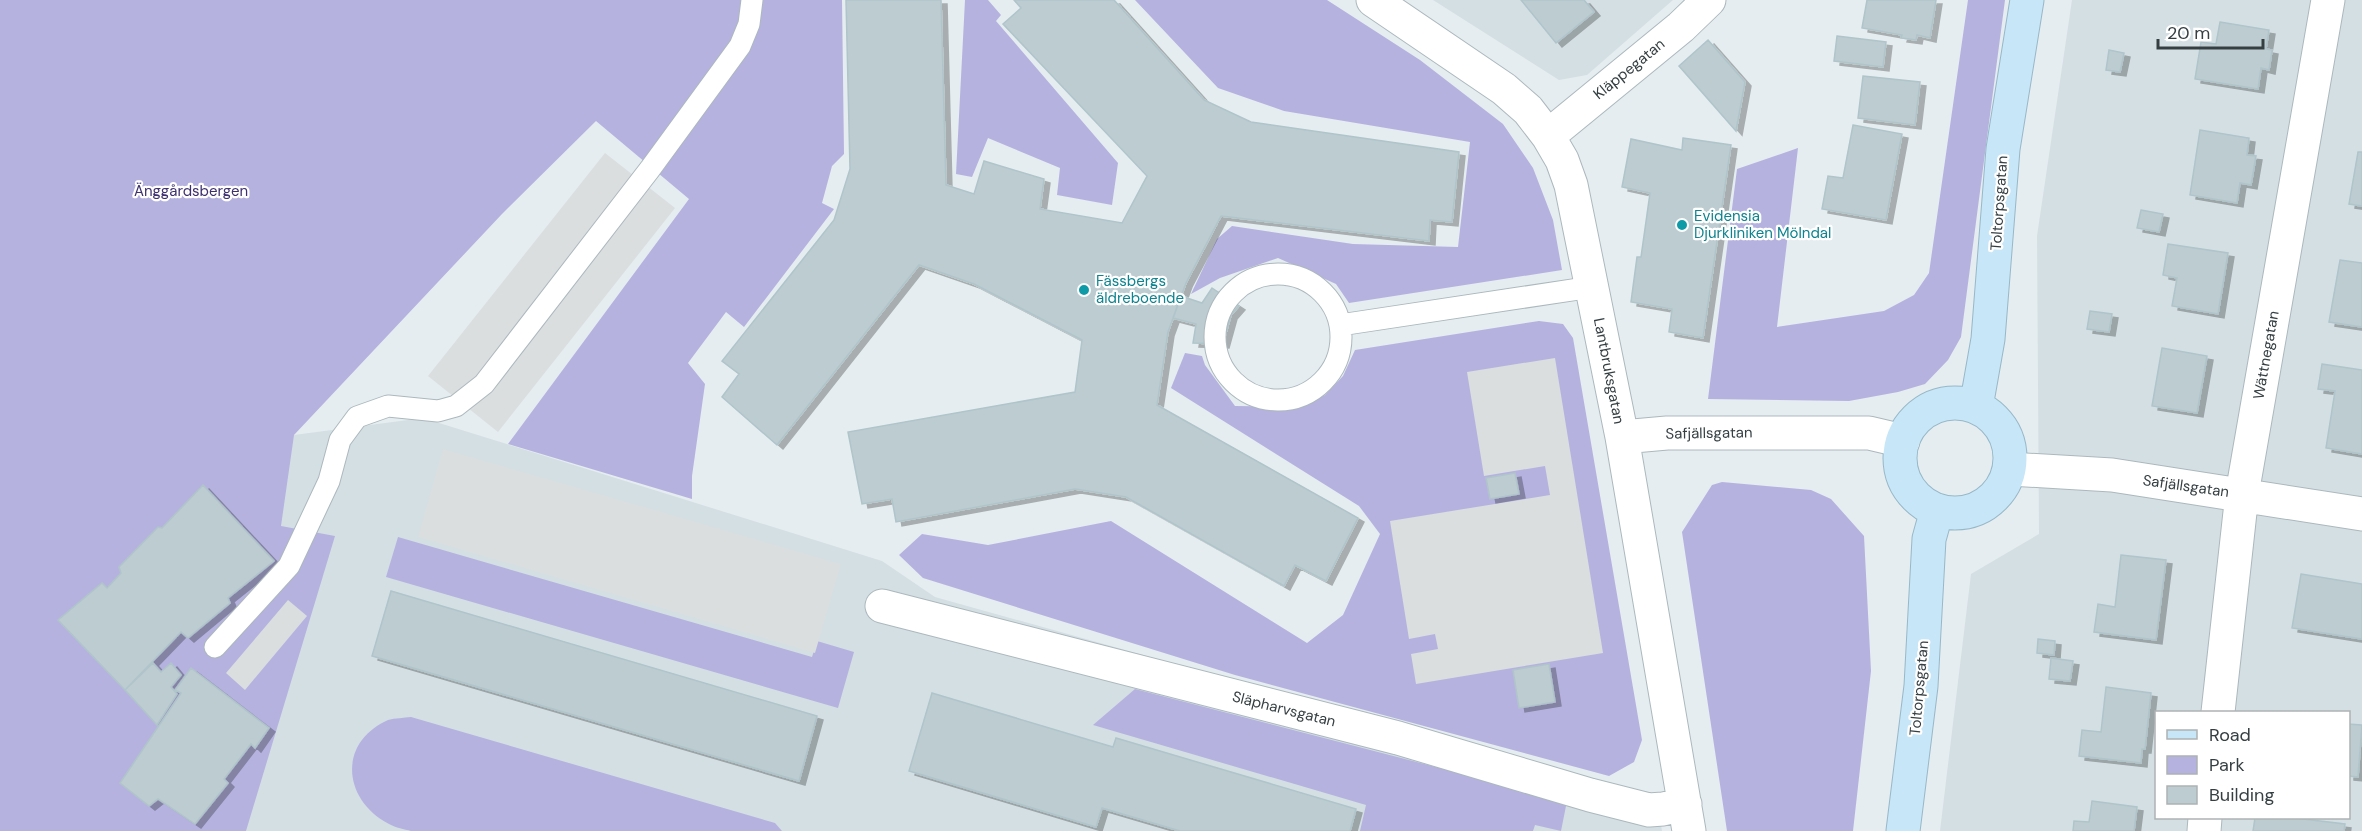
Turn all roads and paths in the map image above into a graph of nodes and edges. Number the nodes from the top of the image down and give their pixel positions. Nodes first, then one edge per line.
1 (752, 0) edge
2 (1373, 0) edge
3 (1709, 0) edge
4 (2027, 0) edge
5 (2328, 0) edge
6 (1548, 136) junction
7 (1592, 287) junction
8 (1340, 326) junction
9 (1976, 407) junction
10 (1622, 437) junction
11 (1903, 441) junction
12 (2010, 469) junction
13 (2242, 494) junction
14 (1936, 510) junction
15 (2362, 514) edge
16 (882, 606) dead end
17 (215, 647) dead end
18 (2218, 711) edge
19 (1687, 818) edge
20 (1903, 831) edge

1 - 17 lane
2 - 6 street, Lantbruksgatan
3 - 6 street, Kläppegatan
4 - 9 street, Toltorpsgatan
5 - 13 street, Wättnegatan
6 - 7 street, Lantbruksgatan
7 - 8 lane
7 - 10 street, Lantbruksgatan
8 - 8 lane
9 - 11 street
9 - 12 street
10 - 11 street, Safjällsgatan
10 - 19 street, Lantbruksgatan
11 - 14 street
12 - 13 street, Safjällsgatan
12 - 14 street
13 - 15 street, Safjällsgatan
13 - 18 street, Wättnegatan
14 - 20 street, Toltorpsgatan
16 - 19 street, Släpharvsgatan

